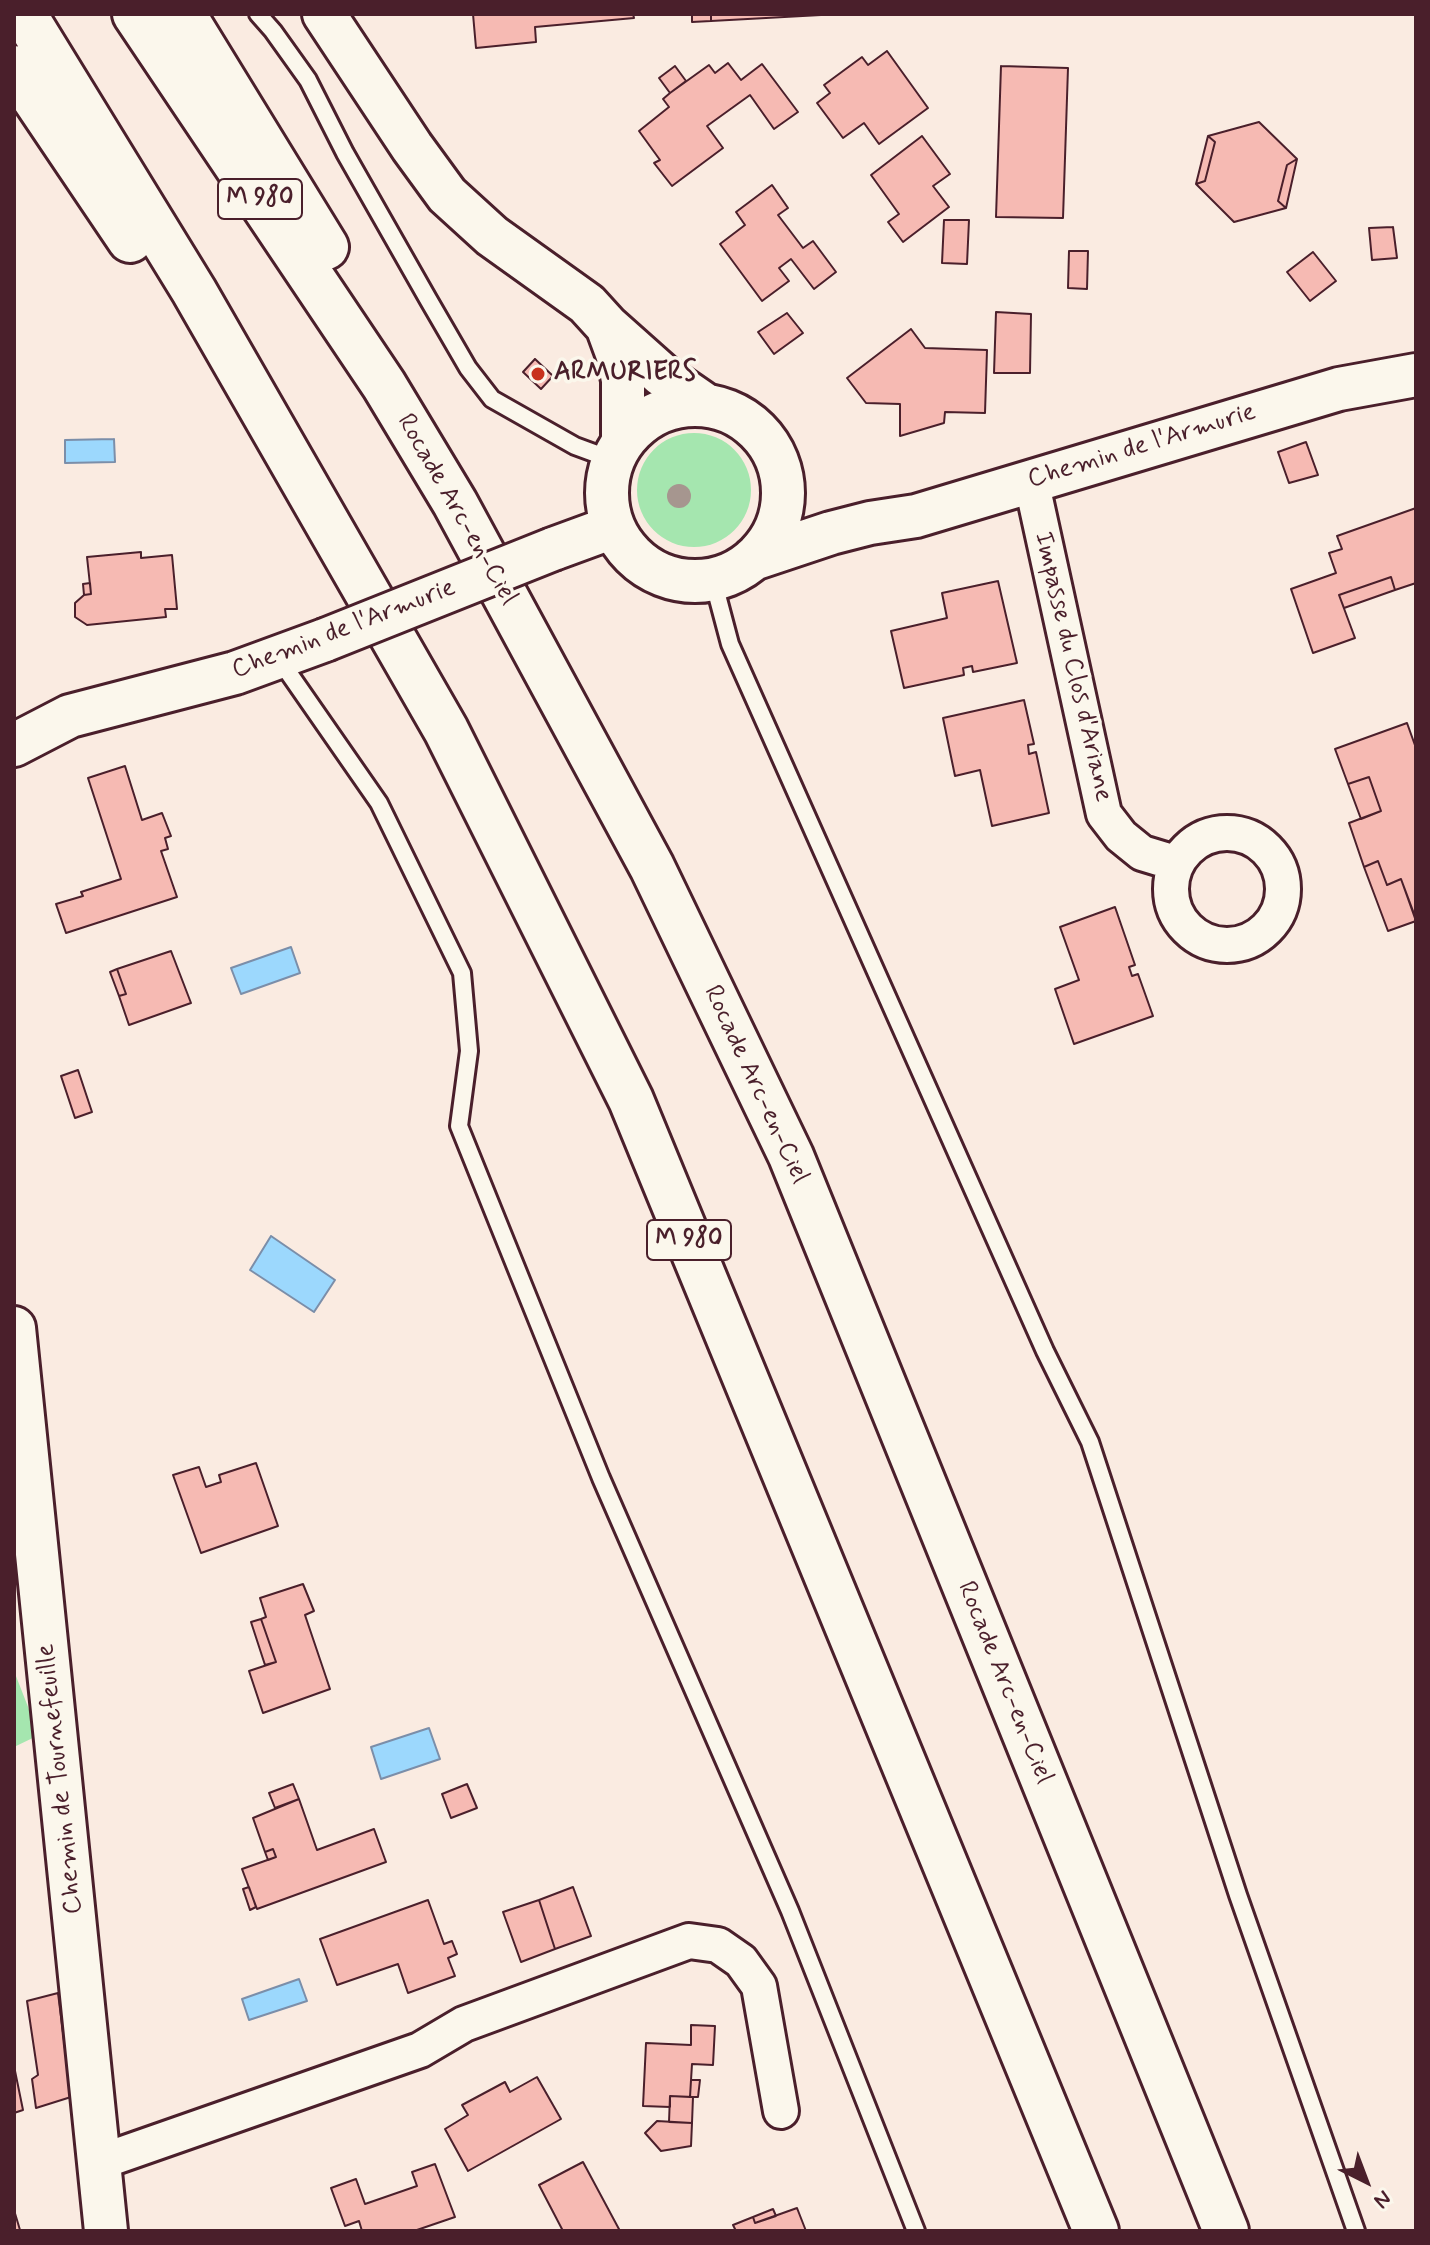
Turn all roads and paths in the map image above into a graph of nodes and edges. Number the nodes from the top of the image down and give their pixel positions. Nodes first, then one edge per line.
1 (24, 14) edge
2 (135, 14) edge
3 (183, 14) edge
4 (258, 14) edge
5 (324, 14) edge
6 (14, 68) edge
7 (194, 291) junction
8 (607, 326) junction
9 (1416, 375) edge
10 (384, 385) junction
11 (704, 404) junction
12 (618, 450) junction
13 (783, 478) junction
14 (1031, 480) junction
15 (870, 523) junction
16 (613, 527) junction
17 (753, 559) junction
18 (713, 580) junction
19 (278, 657) junction
20 (14, 707) edge
21 (70, 716) junction
22 (14, 745) edge
23 (1175, 863) dead end
24 (14, 1328) edge
25 (781, 2111) dead end
26 (100, 2162) junction
27 (106, 2231) edge
28 (916, 2231) edge
29 (1096, 2231) edge
30 (1226, 2231) edge
31 (1356, 2231) edge

1 - 7 highway, M 980
2 - 10 highway, Rocade Arc-en-Ciel / M 980
3 - 10 highway
4 - 12 lane
5 - 8 street
6 - 7 highway
7 - 29 highway, M 980
8 - 11 street
8 - 12 street
9 - 14 street, Chemin de l'Armurie
10 - 30 highway, Rocade Arc-en-Ciel / M 980
11 - 12 street
11 - 13 street
12 - 16 street
13 - 15 street, Chemin de l'Armurie
13 - 17 street
14 - 15 street, Chemin de l'Armurie
14 - 23 street, Impasse du Clos d'Ariane
15 - 17 street, Chemin de l'Armurie
16 - 18 street
16 - 19 street, Chemin de l'Armurie, bridge
17 - 18 street
18 - 31 lane
19 - 21 street, Chemin de l'Armurie
19 - 28 lane
20 - 21 street, Chemin de l'Armurie
21 - 22 street, Chemin de l'Armurie
24 - 26 street, Chemin de Tournefeuille
25 - 26 street
26 - 27 street, Chemin de Tournefeuille

